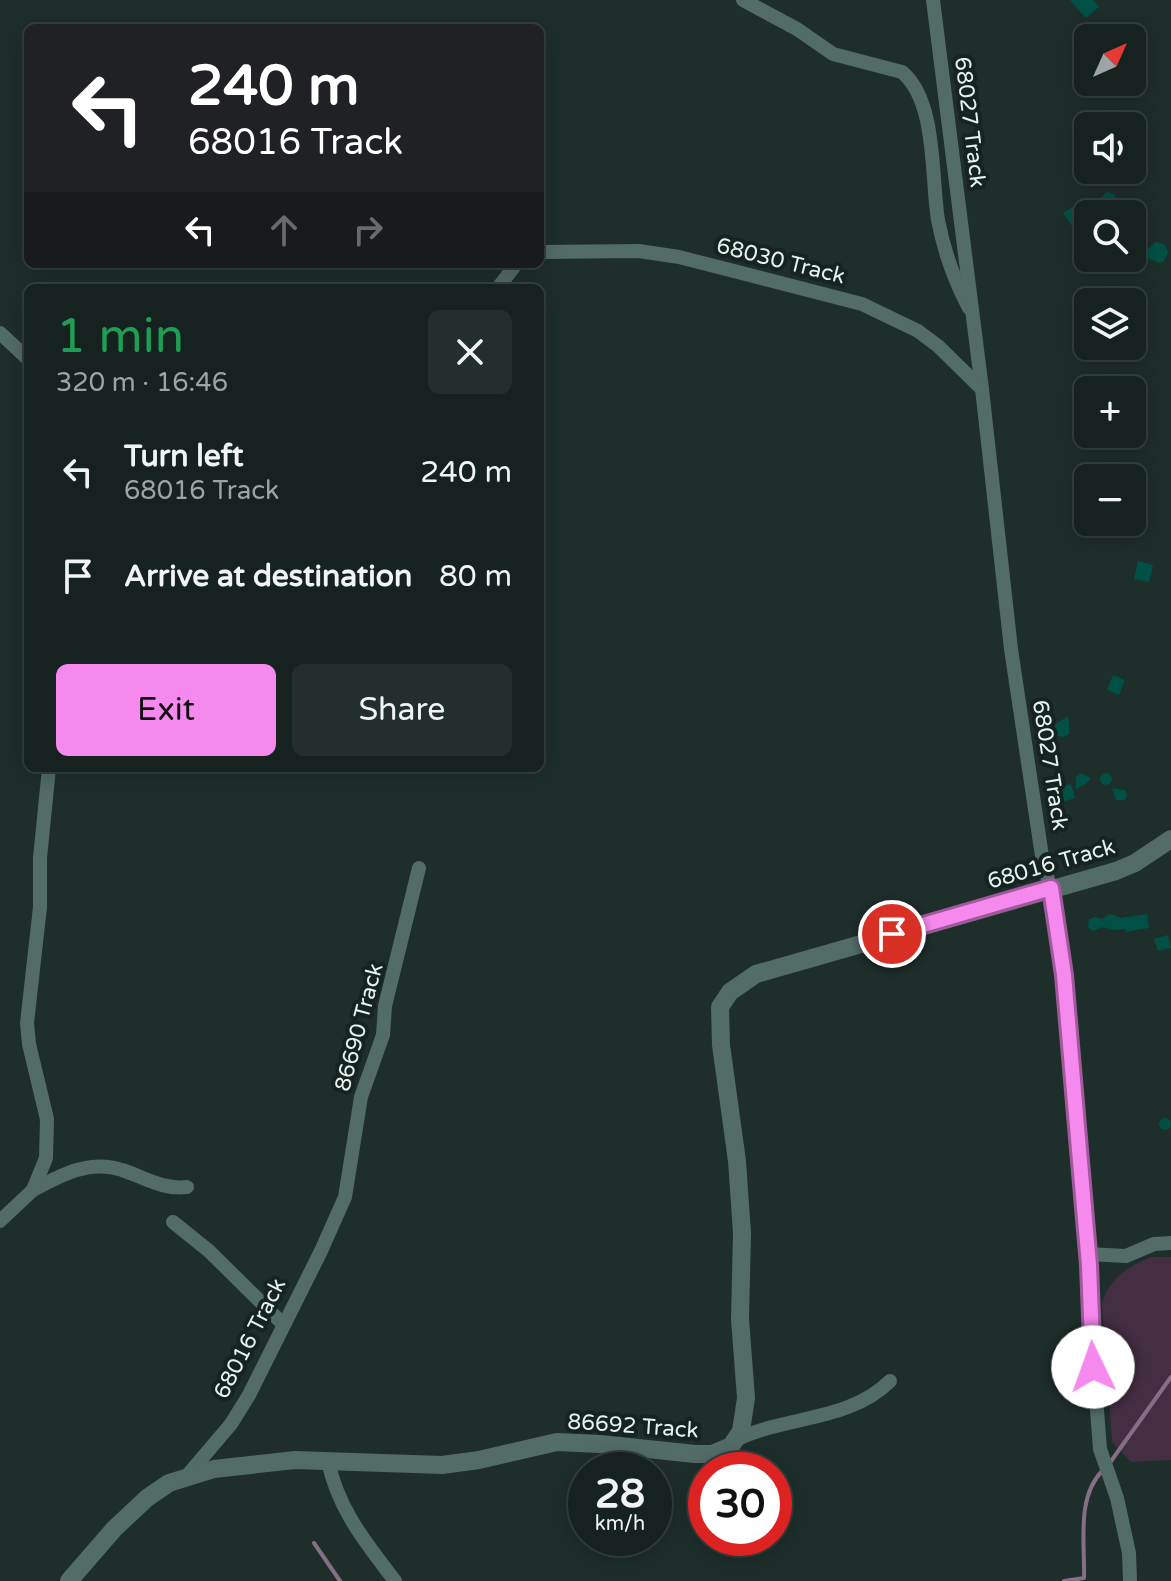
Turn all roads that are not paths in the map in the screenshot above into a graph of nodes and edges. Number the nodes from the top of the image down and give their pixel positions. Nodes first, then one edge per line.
1 (743, 0) edge
2 (933, 0) edge
3 (544, 252) edge
4 (973, 315) junction
5 (0, 333) edge
6 (24, 355) edge
7 (982, 389) junction
8 (49, 772) edge
9 (1171, 839) edge
10 (419, 868) dead end
11 (1051, 888) junction
12 (187, 1187) dead end
13 (33, 1190) junction
14 (345, 1197) joint
15 (0, 1221) edge
16 (173, 1222) dead end
17 (1171, 1243) edge
18 (1088, 1254) junction
19 (283, 1324) junction
20 (890, 1381) dead end
21 (738, 1439) junction
22 (328, 1460) junction
23 (186, 1477) junction
24 (69, 1581) edge
25 (395, 1581) edge
26 (1130, 1581) edge

1 - 4 street
2 - 4 street, 68027 Track
3 - 7 street, 68030 Track
4 - 7 street, 68027 Track
5 - 6 street
7 - 11 street, 68027 Track
8 - 13 street
9 - 11 street, 68016 Track
10 - 14 street, 86690 Track
11 - 18 street, 68027 Track
11 - 21 street, 68016 Track
12 - 13 street
13 - 15 street
14 - 19 street, 68016 Track
16 - 19 street
17 - 18 street
18 - 26 street, 68027 Track
19 - 23 street, 68016 Track
20 - 21 street
21 - 22 street, 86692 Track
22 - 23 street, 86692 Track
22 - 25 street
23 - 24 street, 68016 Track

